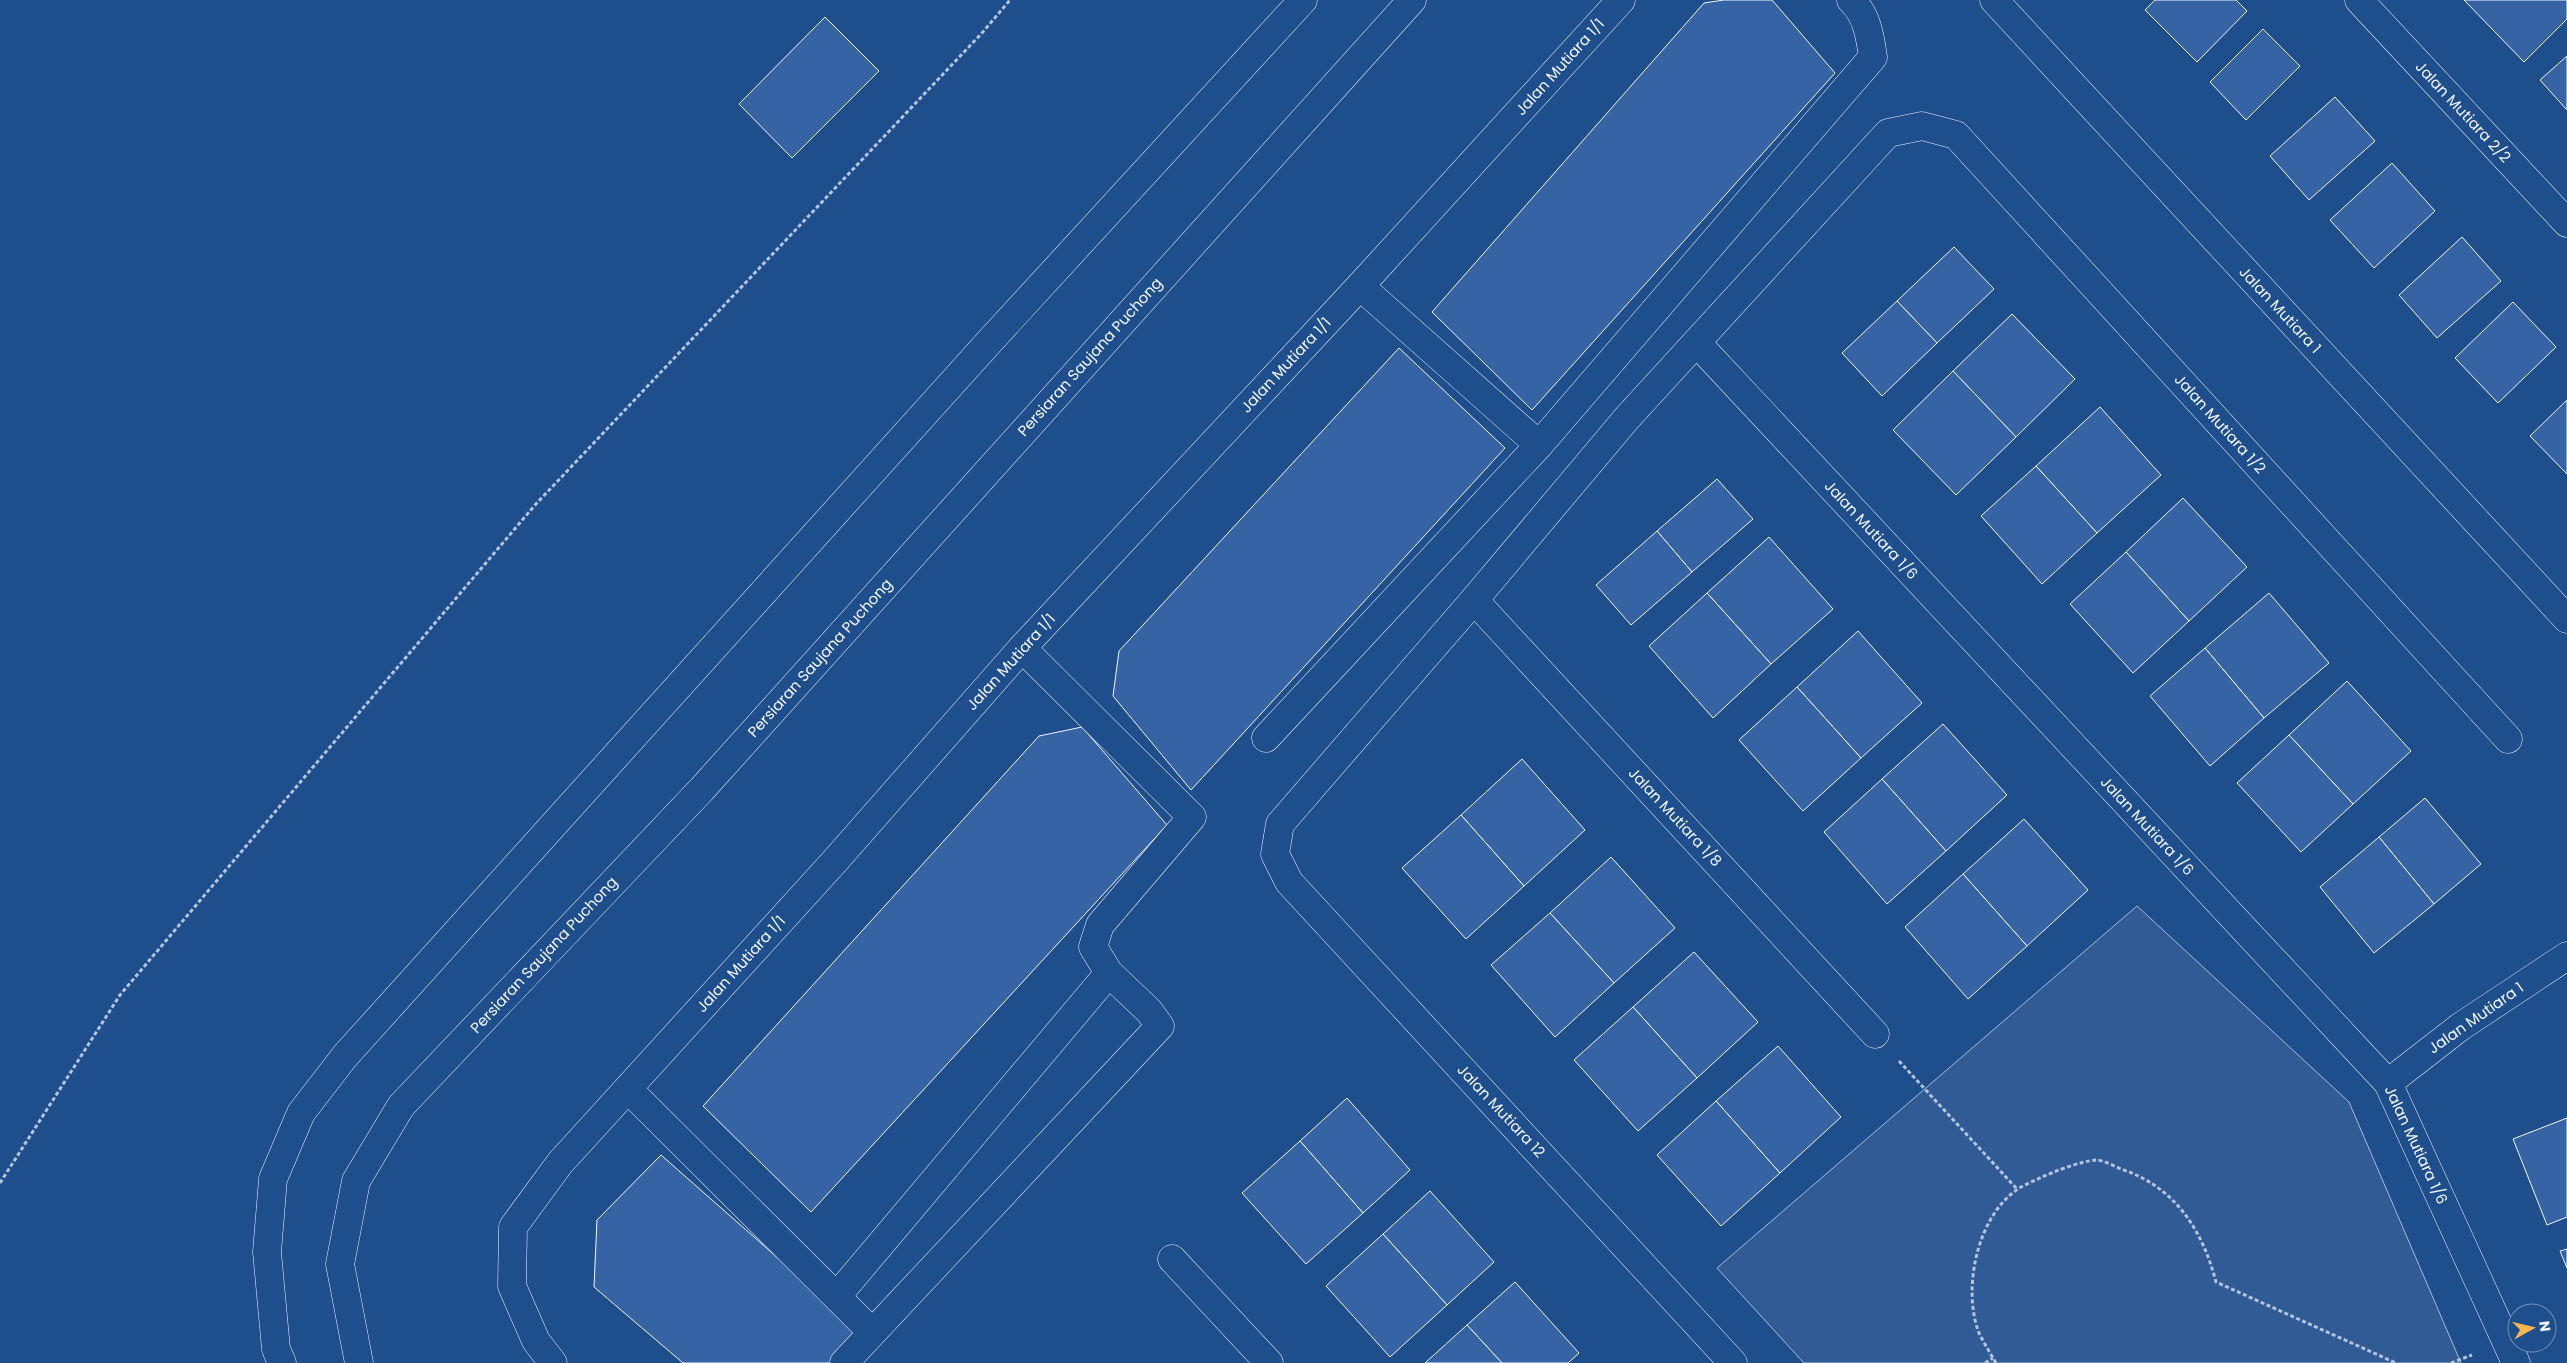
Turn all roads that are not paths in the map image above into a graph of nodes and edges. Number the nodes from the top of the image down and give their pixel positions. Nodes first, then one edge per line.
1 (1303, 0) edge
2 (1412, 0) edge
3 (1621, 0) edge
4 (1851, 0) edge
5 (1994, 0) edge
6 (2359, 0) edge
7 (2567, 223) edge
8 (1360, 286) junction
9 (1697, 343) junction
10 (1539, 445) junction
11 (1474, 600) junction
12 (2567, 619) edge
13 (1022, 648) junction
14 (1266, 738) dead end
15 (2508, 739) dead end
16 (2567, 956) edge
17 (1109, 972) junction
18 (1875, 1034) road end
19 (2388, 1083) junction
20 (628, 1089) junction
21 (1172, 1259) dead end
22 (837, 1296) junction
23 (872, 1332) junction
24 (282, 1363) edge
25 (359, 1363) edge
26 (553, 1363) edge
27 (844, 1363) edge
28 (1268, 1363) edge
29 (1733, 1363) edge
30 (2516, 1363) edge

1 - 24 street
2 - 25 street, Persiaran Saujana Puchong
3 - 8 street, Jalan Mutiara 1/1
4 - 10 street
5 - 12 street, Jalan Mutiara 1
6 - 7 street, Jalan Mutiara 2/2
8 - 10 street
8 - 13 street, Jalan Mutiara 1/1
9 - 11 street
9 - 15 street, Jalan Mutiara 1/2
9 - 19 street, Jalan Mutiara 1/6
10 - 14 street
11 - 18 street, Jalan Mutiara 1/8
11 - 29 street, Jalan Mutiara 12
13 - 17 street
13 - 20 street, Jalan Mutiara 1/1
16 - 19 street, Jalan Mutiara 1
17 - 22 street
17 - 23 street
19 - 30 street, Jalan Mutiara 1/6
20 - 22 street
20 - 26 street, Jalan Mutiara 1/1
21 - 28 street
22 - 23 street
23 - 27 street

